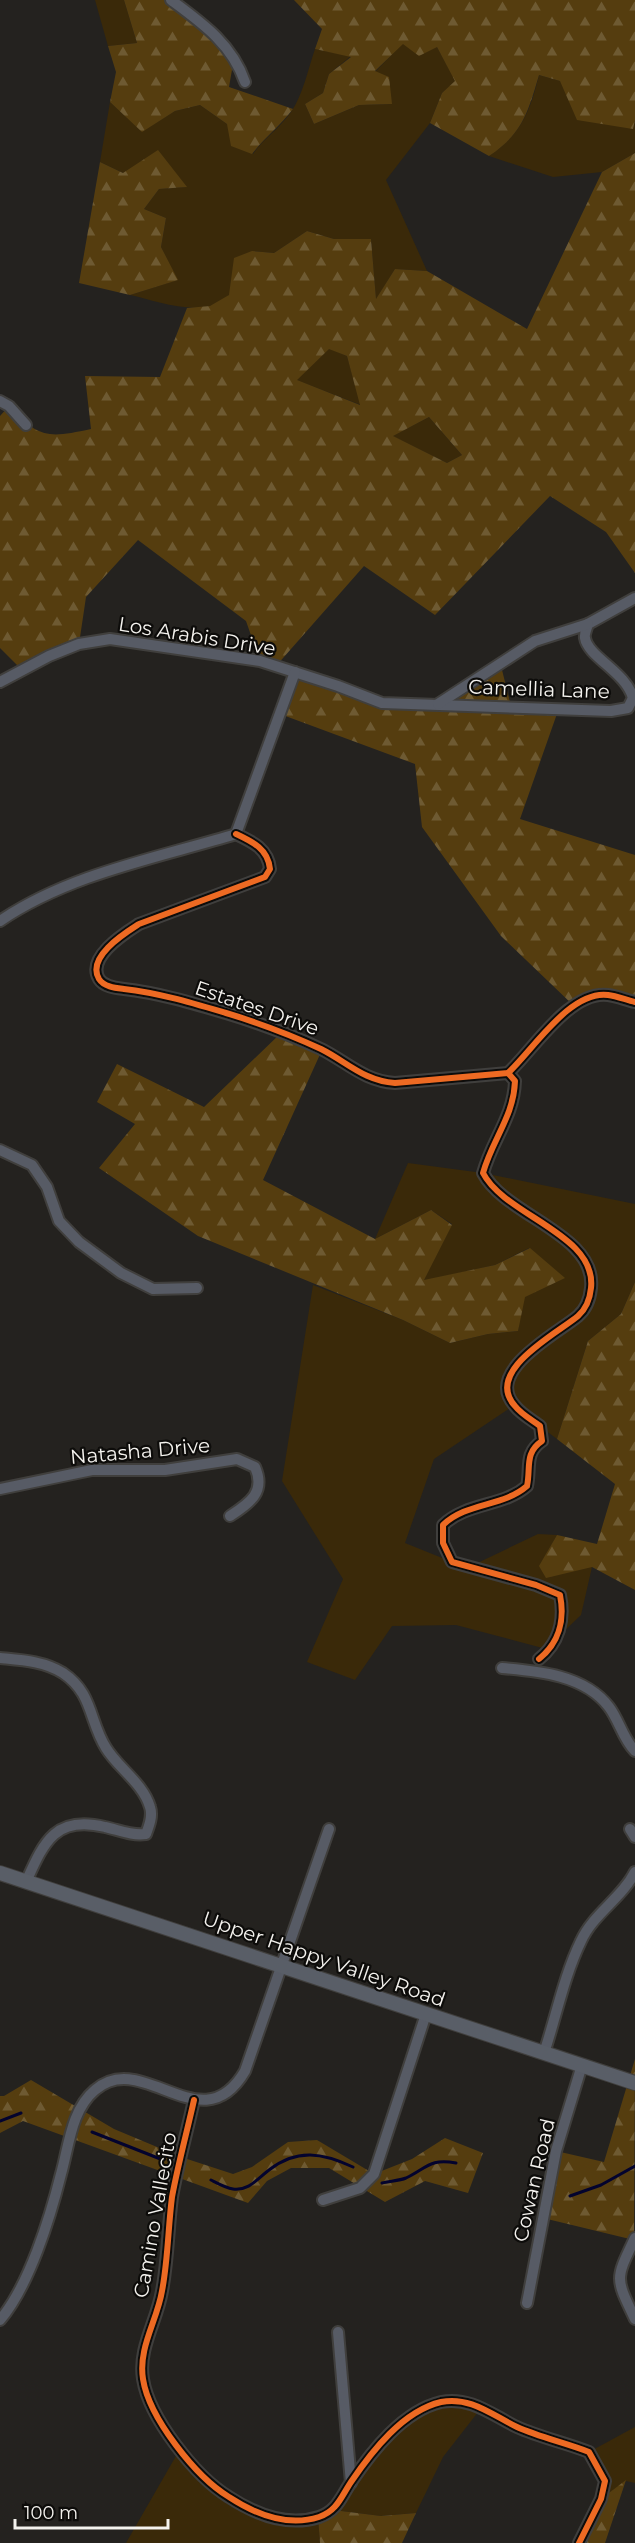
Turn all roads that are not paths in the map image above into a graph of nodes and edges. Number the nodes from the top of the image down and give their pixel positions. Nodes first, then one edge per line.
1 (171, 0) edge
2 (245, 82) dead end
3 (0, 401) edge
4 (26, 425) dead end
5 (635, 598) edge
6 (588, 624) junction
7 (295, 672) junction
8 (0, 682) edge
9 (438, 704) junction
10 (236, 834) junction
11 (0, 921) edge
12 (635, 1002) edge
13 (508, 1073) junction
14 (0, 1150) edge
15 (197, 1288) dead end
16 (0, 1489) edge
17 (230, 1516) dead end
18 (0, 1658) edge
19 (539, 1659) dead end
20 (502, 1668) dead end
21 (635, 1751) edge
22 (329, 1829) dead end
23 (635, 1872) edge
24 (0, 1873) edge
25 (26, 1882) junction
26 (282, 1966) junction
27 (426, 2014) junction
28 (544, 2053) junction
29 (582, 2065) junction
30 (635, 2083) edge
31 (194, 2100) junction
32 (323, 2200) dead end
33 (635, 2238) edge
34 (527, 2303) dead end
35 (635, 2319) edge
36 (0, 2320) edge
37 (338, 2332) dead end
38 (351, 2483) junction
39 (579, 2543) edge

1 - 2 street
3 - 4 street
5 - 6 street
6 - 9 street
6 - 9 street, Camellia Lane
7 - 8 street, Los Arabis Drive
7 - 9 street, Camellia Lane
7 - 10 street, Los Arabis Drive
10 - 11 street
10 - 13 street, Estates Drive
12 - 13 street
13 - 19 street
14 - 15 street
16 - 17 street, Natasha Drive
18 - 25 street
20 - 21 street
22 - 26 street
23 - 28 street
24 - 25 street, Upper Happy Valley Road
25 - 26 street, Upper Happy Valley Road
26 - 27 street, Upper Happy Valley Road
26 - 31 street
27 - 28 street, Upper Happy Valley Road
27 - 32 street
28 - 29 street, Upper Happy Valley Road
29 - 30 street, Upper Happy Valley Road
29 - 34 street, Cowan Road
31 - 36 street
31 - 38 street, Camino Vallecito
33 - 35 street
37 - 38 street
38 - 39 street, Camino Vallecito

